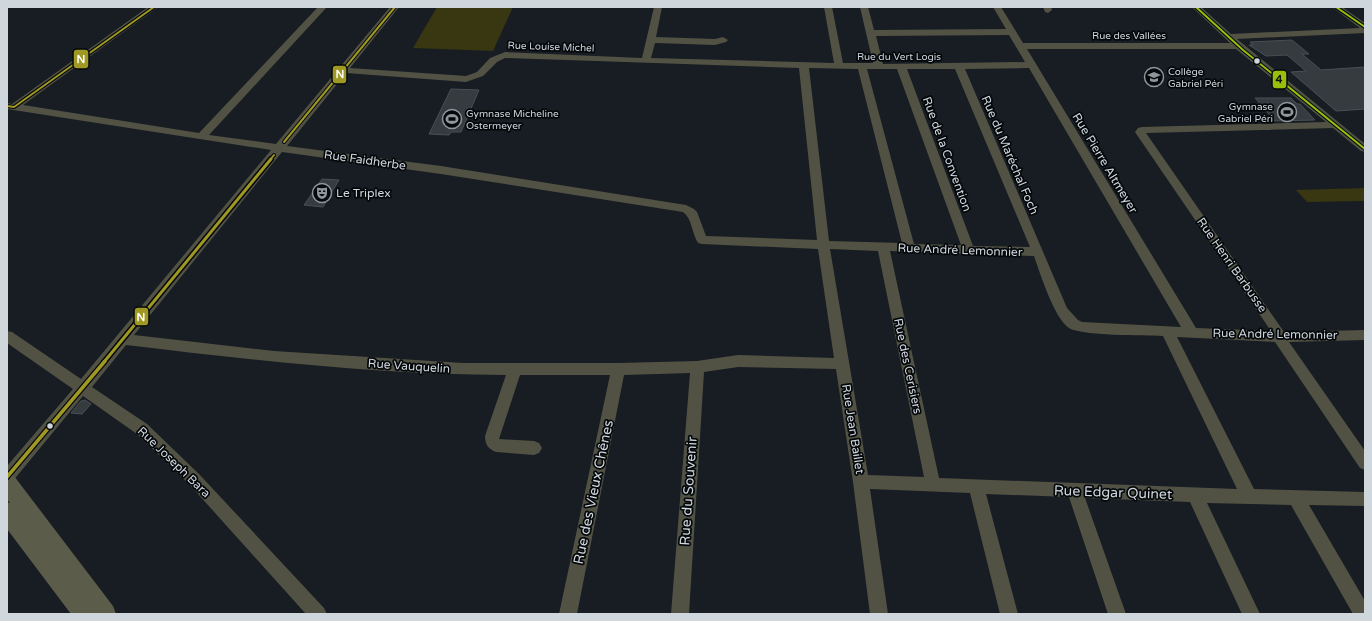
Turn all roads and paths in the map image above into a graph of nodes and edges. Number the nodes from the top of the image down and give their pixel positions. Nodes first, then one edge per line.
1 (154, 7) edge
2 (324, 7) edge
3 (395, 7) edge
4 (658, 7) edge
5 (828, 7) edge
6 (864, 7) edge
7 (997, 7) edge
8 (1196, 7) edge
9 (1336, 7) edge
10 (1365, 29) edge
11 (1011, 32) junction
12 (871, 33) junction
13 (1228, 37) junction
14 (651, 40) junction
15 (723, 40) dead end
16 (1019, 46) junction
17 (1238, 46) junction
18 (646, 61) junction
19 (766, 65) joint
20 (804, 66) junction
21 (839, 66) junction
22 (1031, 66) junction
23 (862, 67) junction
24 (879, 67) junction
25 (901, 67) junction
26 (959, 67) junction
27 (344, 70) junction
28 (11, 106) edge
29 (1336, 125) junction
30 (202, 136) junction
31 (1360, 141) edge
32 (279, 148) junction
33 (1365, 149) edge
34 (702, 240) joint
35 (823, 244) junction
36 (883, 247) junction
37 (909, 248) junction
38 (969, 251) junction
39 (1038, 252) junction
40 (1168, 332) junction
41 (1192, 333) junction
42 (1365, 335) edge
43 (7, 336) edge
44 (1280, 337) junction
45 (123, 338) junction
46 (843, 364) junction
47 (696, 367) junction
48 (618, 369) junction
49 (515, 370) junction
50 (82, 389) junction
51 (534, 448) dead end
52 (1365, 463) edge
53 (7, 477) edge
54 (861, 482) junction
55 (7, 483) edge
56 (933, 485) junction
57 (976, 486) junction
58 (1074, 490) junction
59 (1195, 495) junction
60 (1249, 496) junction
61 (1296, 498) junction
62 (1365, 500) edge
63 (7, 512) edge
64 (85, 614) edge
65 (105, 614) edge
66 (318, 614) edge
67 (568, 614) edge
68 (680, 614) edge
69 (879, 614) edge
70 (1009, 614) edge
71 (1117, 614) edge
72 (1252, 614) edge
73 (1363, 614) edge

1 - 28 street
2 - 30 street
3 - 27 street
4 - 14 street
5 - 21 street
6 - 12 street
7 - 11 street, Rue Pierre Altmeyer
8 - 13 street
9 - 10 street
10 - 13 street
11 - 12 street
11 - 16 street, Rue Pierre Altmeyer
12 - 24 street
13 - 17 street
14 - 15 street
14 - 18 street
16 - 17 street, Rue des Vallées
16 - 22 street, Rue Pierre Altmeyer
17 - 29 street
18 - 19 street, Rue Louise Michel
18 - 27 street, Rue Louise Michel
19 - 20 street, Rue du Vert Logis
20 - 21 street, Rue du Vert Logis
20 - 35 street, Rue Jean Baillet
21 - 23 street, Rue du Vert Logis
22 - 26 street, Rue du Vert Logis
22 - 41 street, Rue Pierre Altmeyer
23 - 24 street, Rue du Vert Logis
23 - 37 street
24 - 25 street, Rue du Vert Logis
25 - 26 street, Rue du Vert Logis
25 - 38 street, Rue de la Convention
26 - 39 street, Rue du Maréchal Foch
27 - 32 street
28 - 30 street, Rue Faidherbe
29 - 31 street
29 - 44 street, Rue Henri Barbusse
30 - 32 street, Rue Faidherbe
31 - 33 street
32 - 34 street, Rue Faidherbe
32 - 45 street
34 - 35 street, Rue André Lemonnier
35 - 36 street, Rue André Lemonnier
35 - 46 street, Rue Jean Baillet
36 - 37 street, Rue André Lemonnier
36 - 56 street, Rue des Cerisiers
37 - 38 street, Rue André Lemonnier
38 - 39 street, Rue André Lemonnier
39 - 40 street, Rue André Lemonnier
40 - 41 street, Rue André Lemonnier
40 - 60 street
41 - 44 street, Rue André Lemonnier
42 - 44 street, Rue André Lemonnier
43 - 50 street, Rue Joseph Bara
44 - 52 street, Rue Henri Barbusse
45 - 49 street, Rue Vauquelin
45 - 50 street
46 - 47 street, Rue Vauquelin
46 - 54 street, Rue Jean Baillet
47 - 48 street, Rue Vauquelin
47 - 68 street, Rue du Souvenir
48 - 49 street, Rue Vauquelin
48 - 67 street, Rue des Vieux Chênes
49 - 51 street
50 - 53 street
50 - 66 street, Rue Joseph Bara
54 - 56 street, Rue Edgar Quinet
54 - 69 street, Rue Jean Baillet
55 - 65 main road
56 - 57 street, Rue Edgar Quinet
57 - 58 street, Rue Edgar Quinet
57 - 70 street
58 - 59 street, Rue Edgar Quinet
58 - 71 street
59 - 60 street, Rue Edgar Quinet
59 - 72 street
60 - 61 street, Rue Edgar Quinet
61 - 62 street, Rue Edgar Quinet
61 - 73 street
63 - 64 main road

